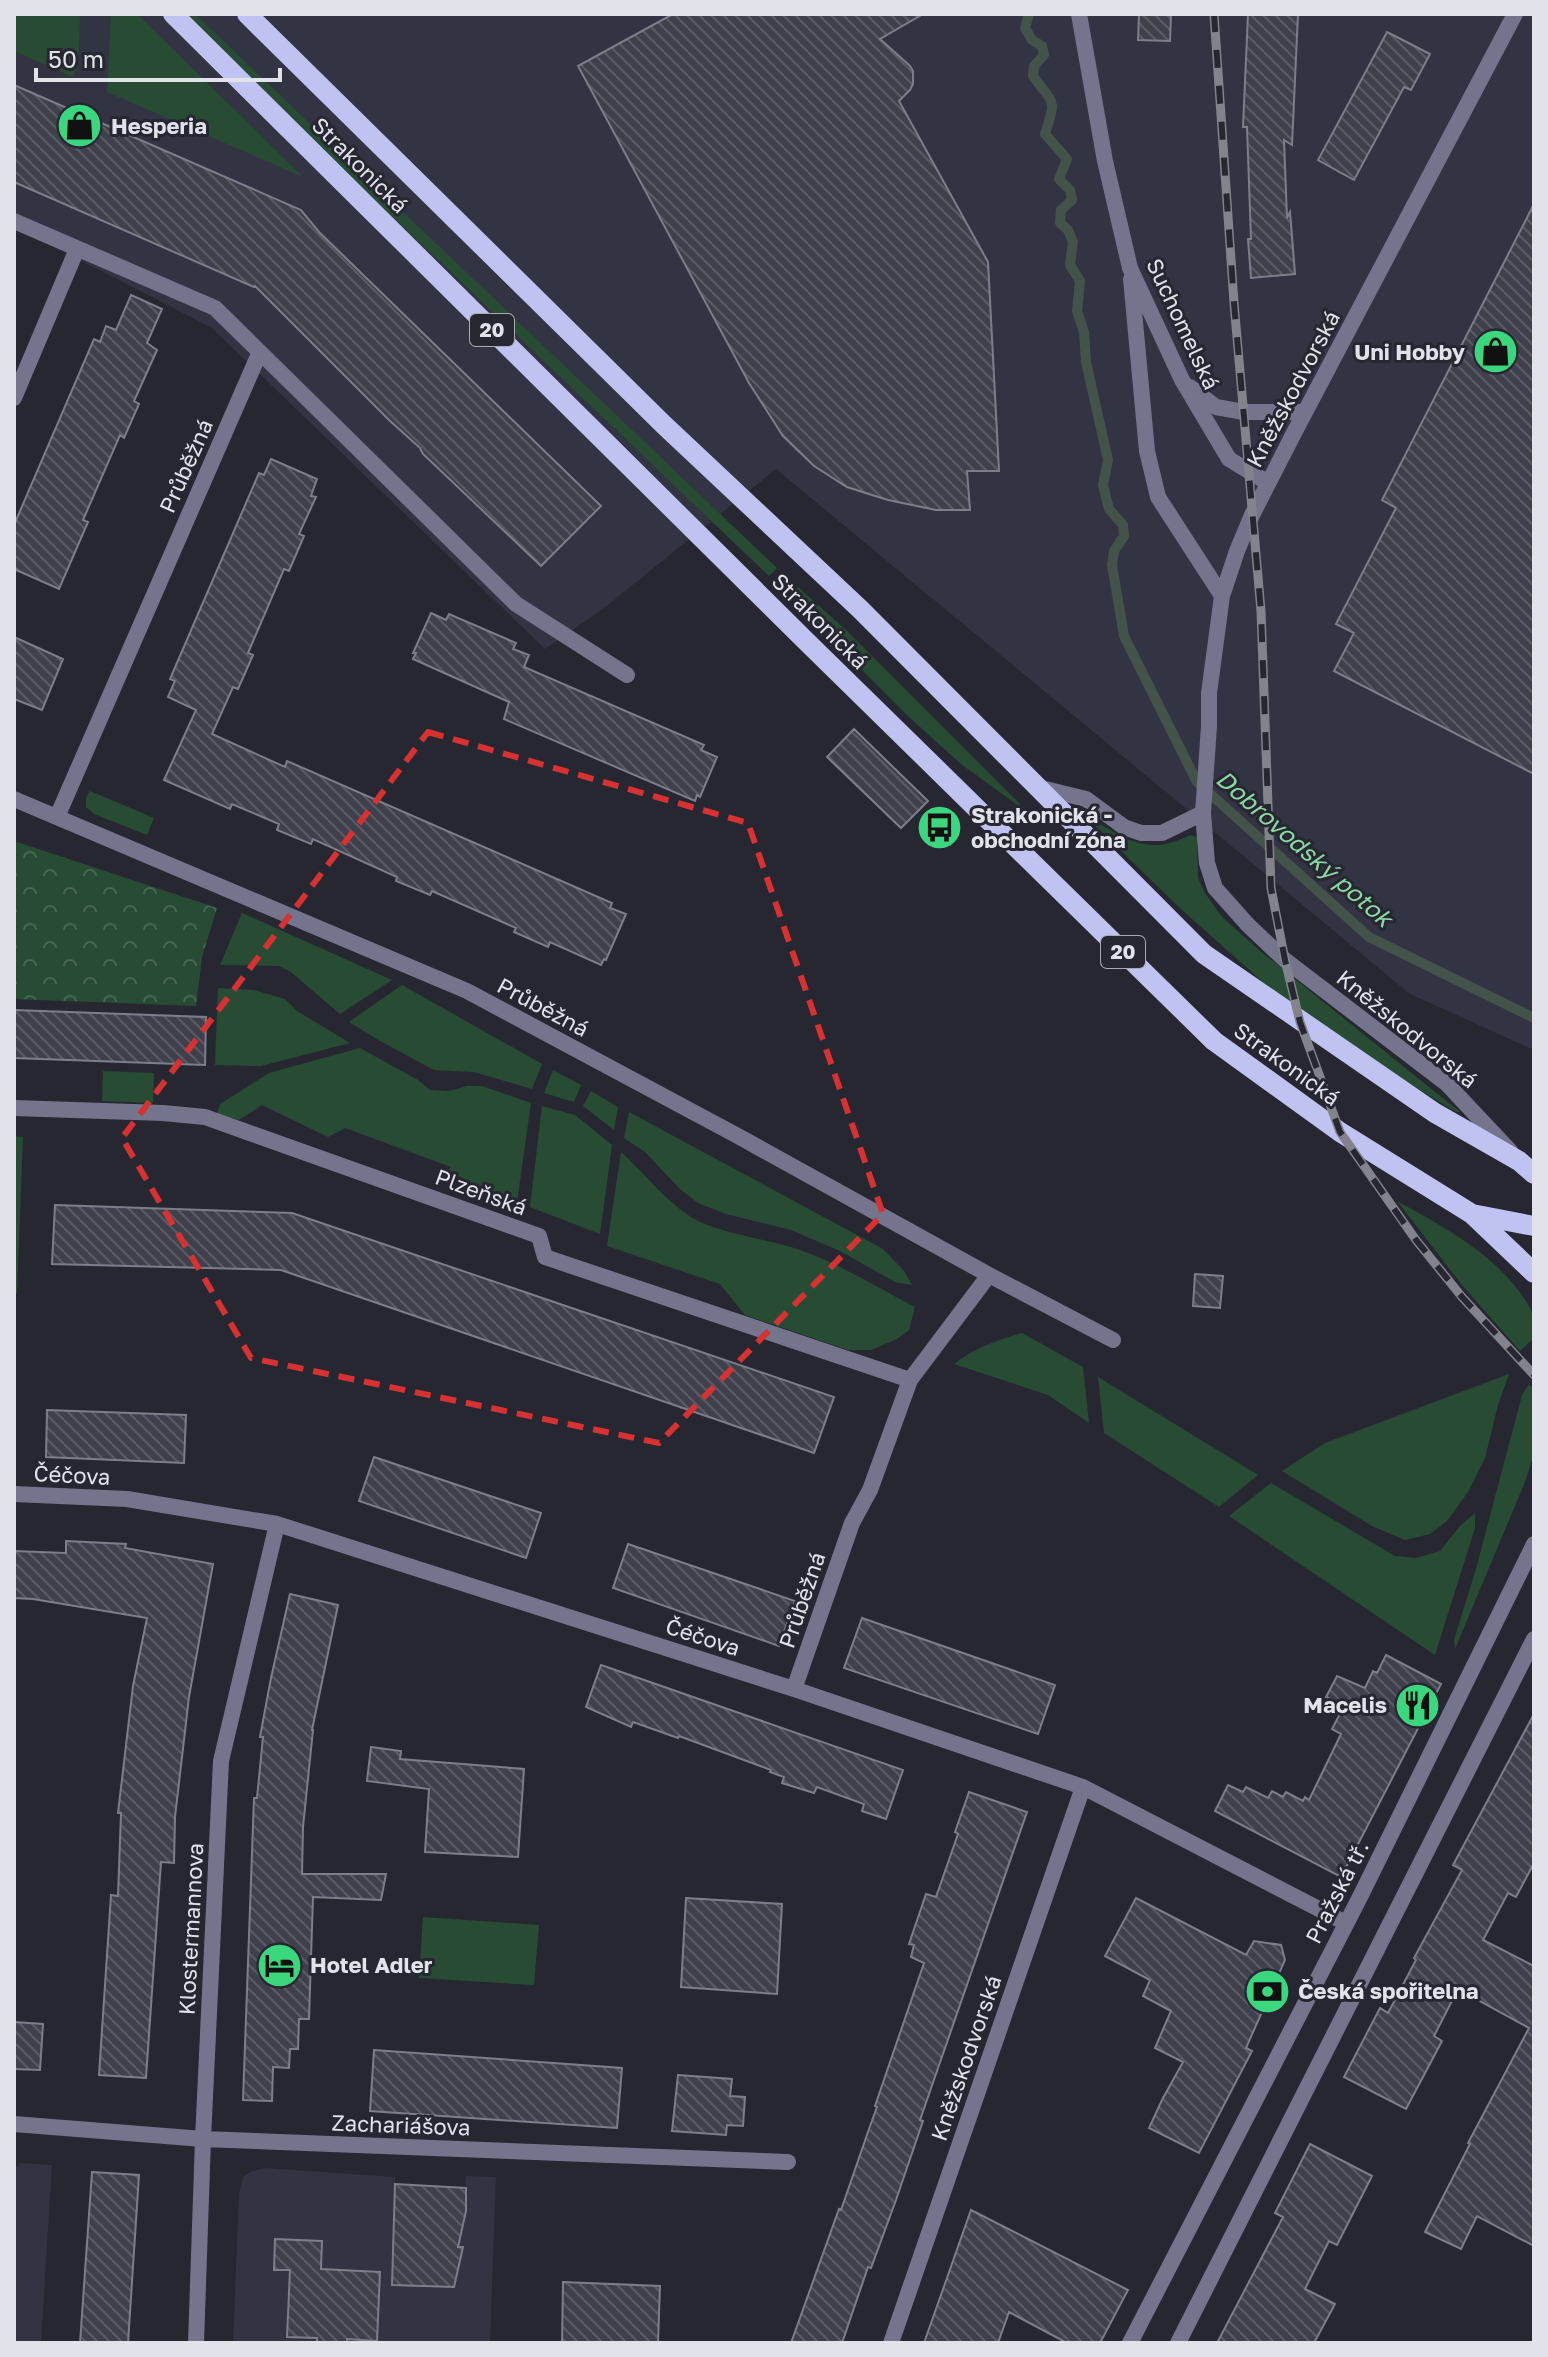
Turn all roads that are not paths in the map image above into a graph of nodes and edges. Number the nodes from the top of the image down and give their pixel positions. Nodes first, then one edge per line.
1 (173, 14) edge
2 (247, 14) edge
3 (1079, 14) edge
4 (1515, 14) edge
5 (14, 221) edge
6 (77, 249) junction
7 (1130, 268) junction
8 (259, 354) junction
9 (1182, 380) junction
10 (14, 398) edge
11 (1305, 412) junction
12 (1268, 483) junction
13 (1222, 596) junction
14 (627, 675) dead end
15 (1036, 786) junction
16 (14, 799) edge
17 (1203, 811) junction
18 (57, 817) junction
19 (14, 1108) edge
20 (1526, 1167) edge
21 (1472, 1214) junction
22 (1534, 1226) edge
23 (1534, 1273) edge
24 (989, 1275) junction
25 (1113, 1340) dead end
26 (910, 1380) junction
27 (14, 1494) edge
28 (277, 1524) junction
29 (1534, 1544) edge
30 (1534, 1639) edge
31 (794, 1689) junction
32 (1083, 1787) junction
33 (1346, 1923) junction
34 (14, 2124) edge
35 (203, 2139) junction
36 (788, 2162) dead end
37 (196, 2343) edge
38 (891, 2343) edge
39 (1130, 2343) edge
40 (1178, 2343) edge

1 - 21 main road, Strakonická / 20
2 - 15 main road, Strakonická / 20
3 - 7 street, Suchomelská
4 - 11 street, Kněžskodvorská
5 - 6 street
6 - 8 street
6 - 10 street
7 - 9 street, Suchomelská
7 - 13 street
8 - 14 street
8 - 18 street, Průběžná
9 - 11 street
9 - 12 street, Suchomelská
11 - 12 street, Kněžskodvorská
12 - 13 street, Kněžskodvorská
13 - 17 street, Kněžskodvorská
15 - 17 street
15 - 20 main road, Strakonická / 20
16 - 18 street, Průběžná
17 - 20 street, Kněžskodvorská
18 - 24 street, Průběžná
19 - 26 street, Plzeňská
21 - 22 main road, 20
21 - 23 main road
24 - 25 street, Průběžná
24 - 26 street, Průběžná
26 - 31 street, Průběžná
27 - 28 street, Čéčova
28 - 31 street, Čéčova
28 - 35 street, Klostermannova
29 - 33 street, Pražská tř.
30 - 40 street
31 - 32 street, Čéčova
32 - 33 street, Čéčova
32 - 38 street, Kněžskodvorská
33 - 39 street, Pražská tř.
34 - 35 street, Zachariášova
35 - 36 street, Zachariášova
35 - 37 street, Klostermannova

